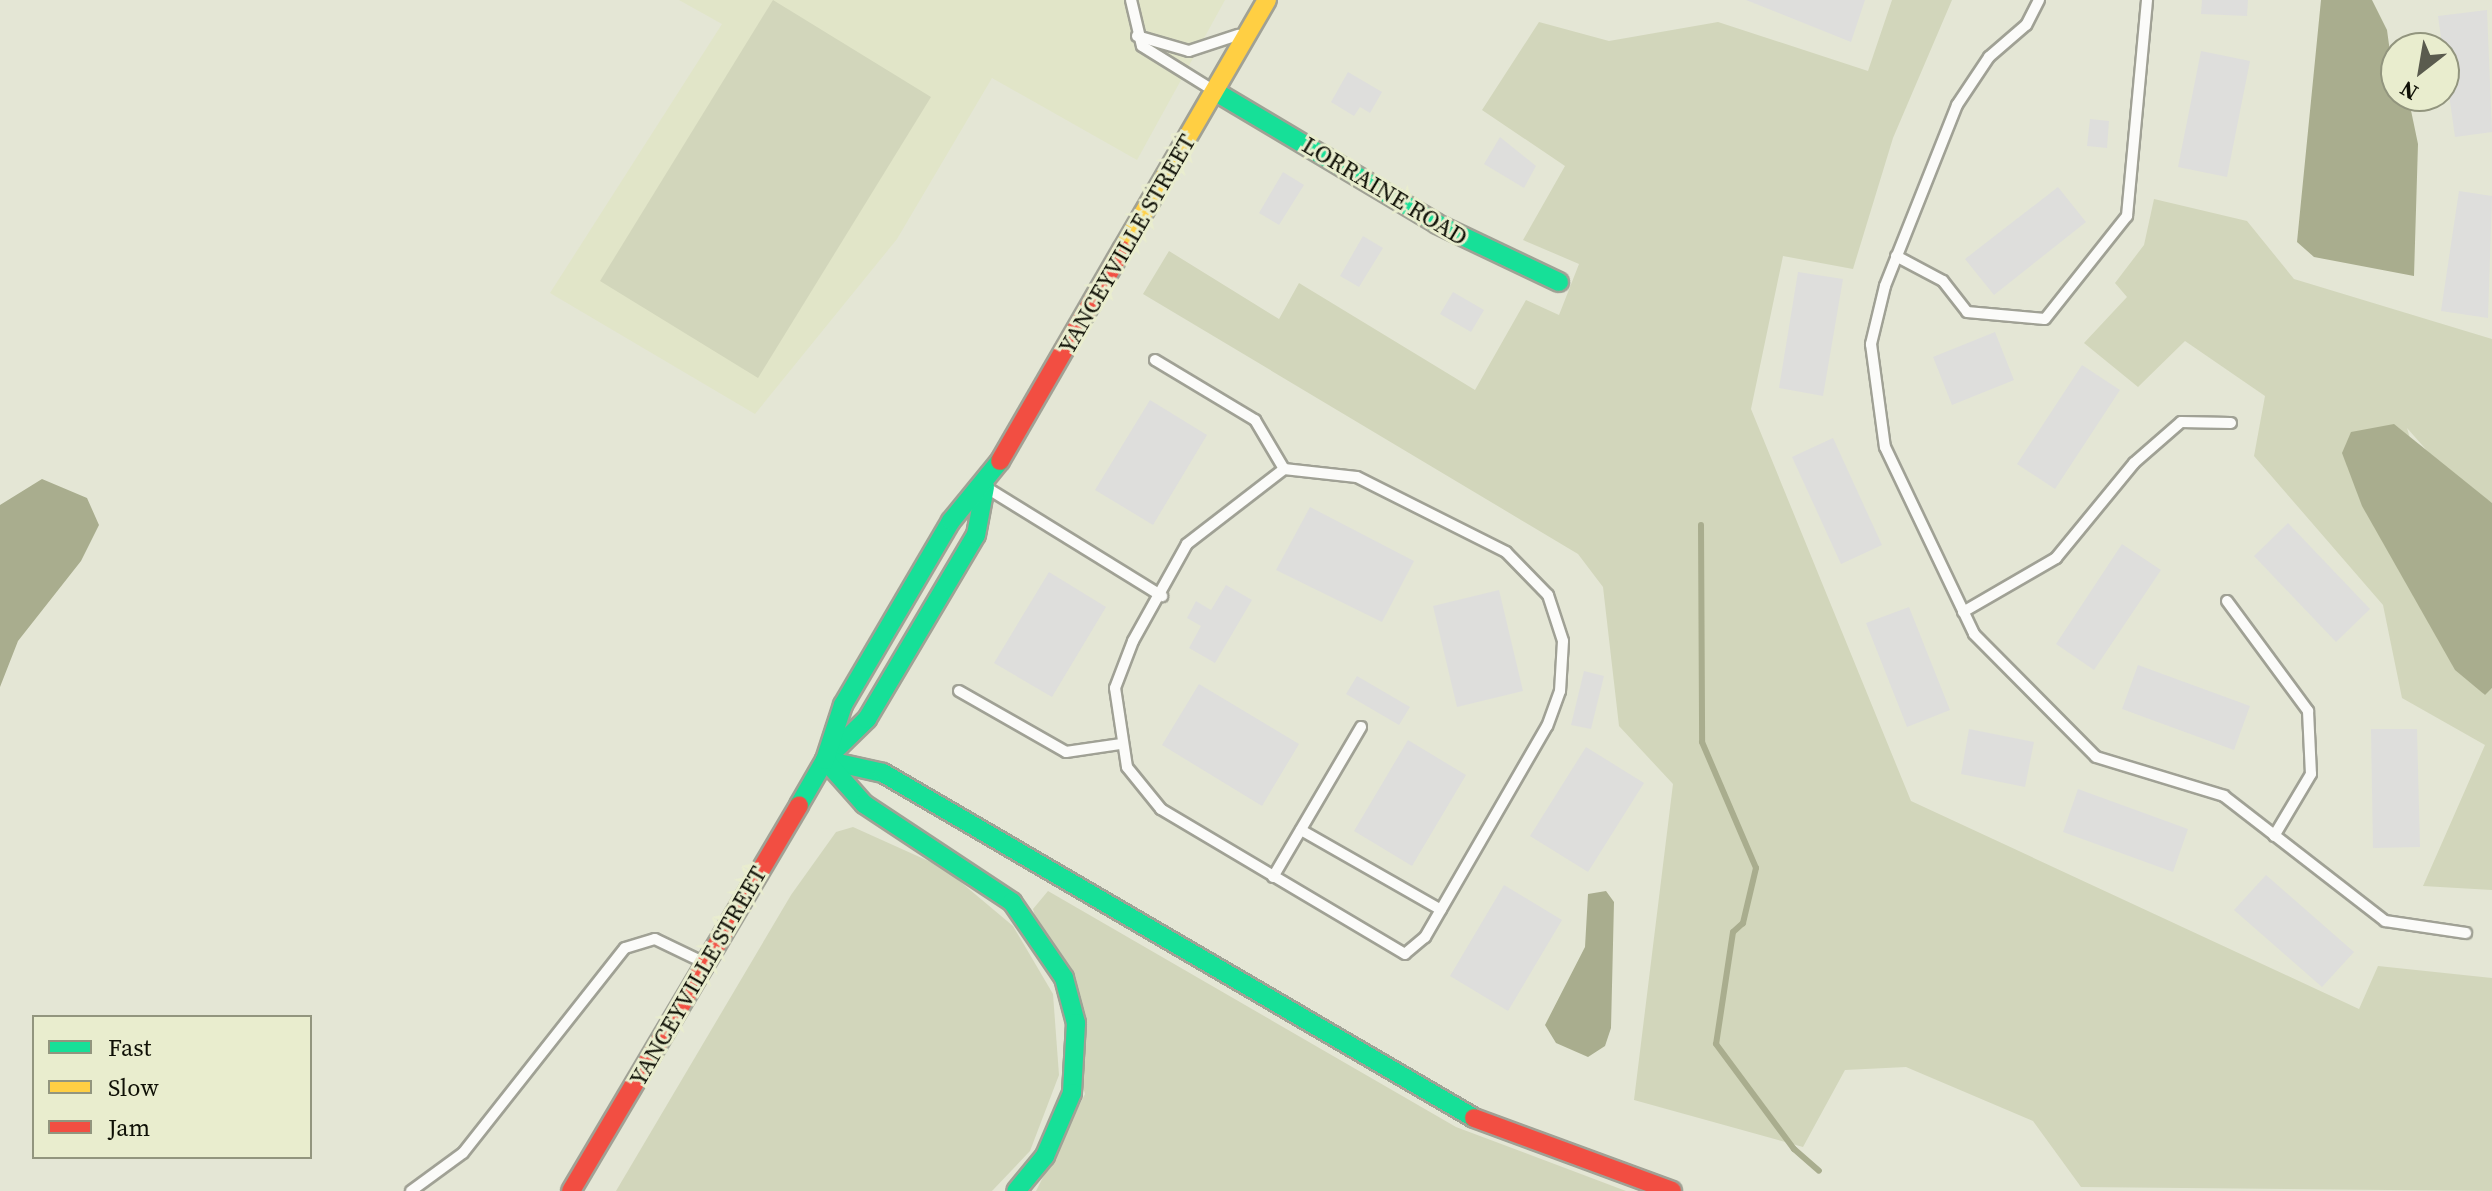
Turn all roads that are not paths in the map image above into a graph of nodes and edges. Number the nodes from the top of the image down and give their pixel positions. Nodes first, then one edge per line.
1 (1131, 0) edge
2 (1267, 0) edge
3 (2039, 0) edge
4 (2147, 0) edge
5 (1252, 28) junction
6 (1135, 35) junction
7 (1216, 92) junction
8 (1896, 256) junction
9 (1559, 282) dead end
10 (1155, 360) dead end
11 (2231, 423) dead end
12 (1284, 469) junction
13 (985, 487) junction
14 (1162, 596) junction
15 (2227, 601) dead end
16 (1963, 612) junction
17 (959, 691) dead end
18 (1361, 727) dead end
19 (1121, 744) junction
20 (825, 760) junction
21 (1301, 830) junction
22 (2274, 836) junction
23 (1273, 877) junction
24 (1441, 910) junction
25 (2466, 933) dead end
26 (705, 963) junction
27 (411, 1191) edge
28 (571, 1191) edge
29 (1016, 1191) edge
30 (1672, 1191) edge

1 - 6 lane
2 - 5 main road, YANCEYVILLE STREET
3 - 8 lane
4 - 8 lane
5 - 6 lane
5 - 7 main road, YANCEYVILLE STREET
6 - 7 lane
7 - 9 main road, LORRAINE ROAD
7 - 13 main road, YANCEYVILLE STREET
8 - 16 lane
10 - 12 lane
11 - 16 lane
12 - 14 lane
12 - 24 lane
13 - 14 lane
13 - 20 main road, YANCEYVILLE STREET
13 - 20 main road, YANCEYVILLE STREET
14 - 19 lane
15 - 22 lane
16 - 22 lane
17 - 19 lane
18 - 21 lane
19 - 23 lane
20 - 26 main road, YANCEYVILLE STREET
20 - 29 main road
20 - 30 main road
21 - 23 lane
21 - 24 lane
22 - 25 lane
23 - 24 lane
26 - 27 lane
26 - 28 main road, YANCEYVILLE STREET

